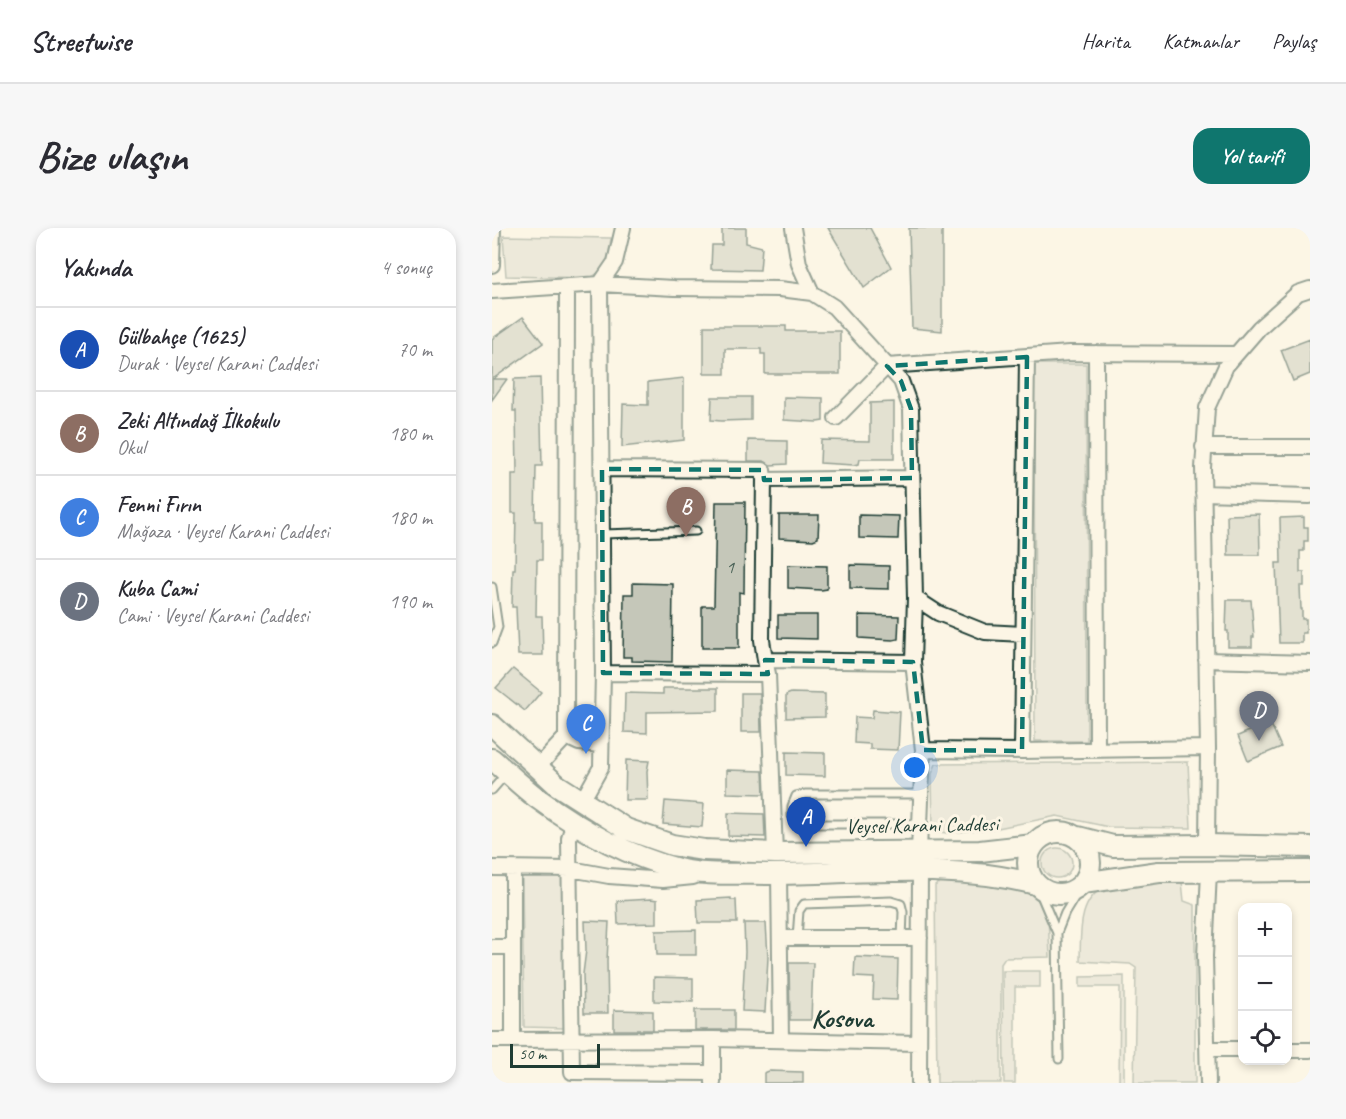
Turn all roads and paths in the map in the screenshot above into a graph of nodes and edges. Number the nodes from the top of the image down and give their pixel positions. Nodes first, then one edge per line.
1 (493, 228) edge
2 (623, 228) edge
3 (793, 228) edge
4 (492, 265) edge
5 (600, 284) junction
6 (567, 286) junction
7 (1310, 289) edge
8 (492, 291) edge
9 (812, 293) junction
10 (1096, 353) junction
11 (1236, 354) junction
12 (1027, 357) junction
13 (887, 366) junction
14 (836, 418) dead end
15 (1203, 447) junction
16 (1310, 447) edge
17 (603, 470) junction
18 (912, 478) junction
19 (764, 480) junction
20 (1203, 493) junction
21 (1310, 496) edge
22 (696, 531) dead end
23 (603, 534) junction
24 (492, 586) edge
25 (915, 598) junction
26 (1023, 634) junction
27 (492, 643) edge
28 (765, 660) junction
29 (1206, 660) junction
30 (913, 662) junction
31 (1310, 663) edge
32 (603, 673) junction
33 (768, 674) junction
34 (492, 725) edge
35 (566, 737) junction
36 (601, 745) junction
37 (1208, 748) junction
38 (924, 750) junction
39 (1097, 750) junction
40 (1022, 751) junction
41 (492, 759) edge
42 (538, 767) junction
43 (507, 772) junction
44 (492, 790) edge
45 (921, 794) junction
46 (582, 801) junction
47 (574, 821) junction
48 (920, 824) junction
49 (1078, 837) junction
50 (1034, 844) junction
51 (1207, 844) junction
52 (1310, 847) edge
53 (775, 853) junction
54 (919, 861) junction
55 (492, 868) edge
56 (513, 869) junction
57 (571, 869) junction
58 (1310, 871) edge
59 (1209, 872) junction
60 (728, 873) junction
61 (779, 874) junction
62 (1083, 883) junction
63 (1036, 884) junction
64 (1057, 933) junction
65 (780, 938) junction
66 (797, 938) junction
67 (920, 938) junction
68 (902, 939) junction
69 (492, 947) edge
70 (513, 947) junction
71 (572, 1038) junction
72 (713, 1039) junction
73 (492, 1040) edge
74 (513, 1040) junction
75 (781, 1040) junction
76 (920, 1043) junction
77 (1208, 1049) junction
78 (1238, 1049) edge
79 (1292, 1050) edge
80 (1310, 1050) edge
81 (1059, 1059) dead end
82 (713, 1078) edge
83 (920, 1083) edge
84 (1208, 1083) edge

1 - 4 street
2 - 5 street
3 - 9 street
5 - 6 street
5 - 9 street
5 - 17 street
6 - 8 street
6 - 35 street
7 - 11 street
9 - 13 street
10 - 11 street
10 - 12 street
10 - 39 street
11 - 15 street
12 - 13 street
12 - 26 street
13 - 14 street
13 - 18 street
15 - 16 street
15 - 20 street
17 - 19 street
17 - 23 street
18 - 19 street
18 - 25 street
19 - 28 street
20 - 21 street
20 - 29 street
22 - 23 lane
23 - 32 street
24 - 27 lane
25 - 26 street
25 - 30 street
26 - 40 street
28 - 30 street
28 - 33 street
29 - 31 street
29 - 37 street
30 - 38 street
32 - 33 street
32 - 36 street
33 - 53 street
34 - 42 main road, Veysel Karani Caddesi
35 - 36 street
35 - 42 street
36 - 46 street
37 - 39 street
37 - 51 street
38 - 40 street
38 - 45 street
39 - 40 street
41 - 43 main road, Veysel Karani Caddesi
42 - 46 main road, Veysel Karani Caddesi
43 - 44 lane
43 - 47 main road, Veysel Karani Caddesi
45 - 48 street
45 - 48 lane
46 - 53 main road, Veysel Karani Caddesi
47 - 57 street
47 - 60 main road, Veysel Karani Caddesi
48 - 54 street
49 - 50 main road
49 - 51 main road
49 - 62 main road
50 - 54 main road, Veysel Karani Caddesi
50 - 63 main road
51 - 52 main road
53 - 54 main road, Veysel Karani Caddesi
54 - 61 main road, Veysel Karani Caddesi
54 - 63 main road, Veysel Karani Caddesi
54 - 67 street
55 - 56 street
56 - 57 street
56 - 70 street
57 - 60 street
57 - 71 street
58 - 59 main road
59 - 62 main road
59 - 77 street
60 - 61 main road, Veysel Karani Caddesi
61 - 65 street
62 - 63 main road
62 - 64 lane
63 - 64 lane
64 - 81 lane
65 - 66 street
65 - 75 street
66 - 68 street
66 - 68 lane
67 - 68 street
67 - 76 street
69 - 70 street
70 - 74 street
71 - 72 street
71 - 74 street
71 - 82 street
72 - 75 street
72 - 82 street
73 - 74 street
75 - 76 street
76 - 83 street
77 - 78 street
77 - 84 street
79 - 80 street

